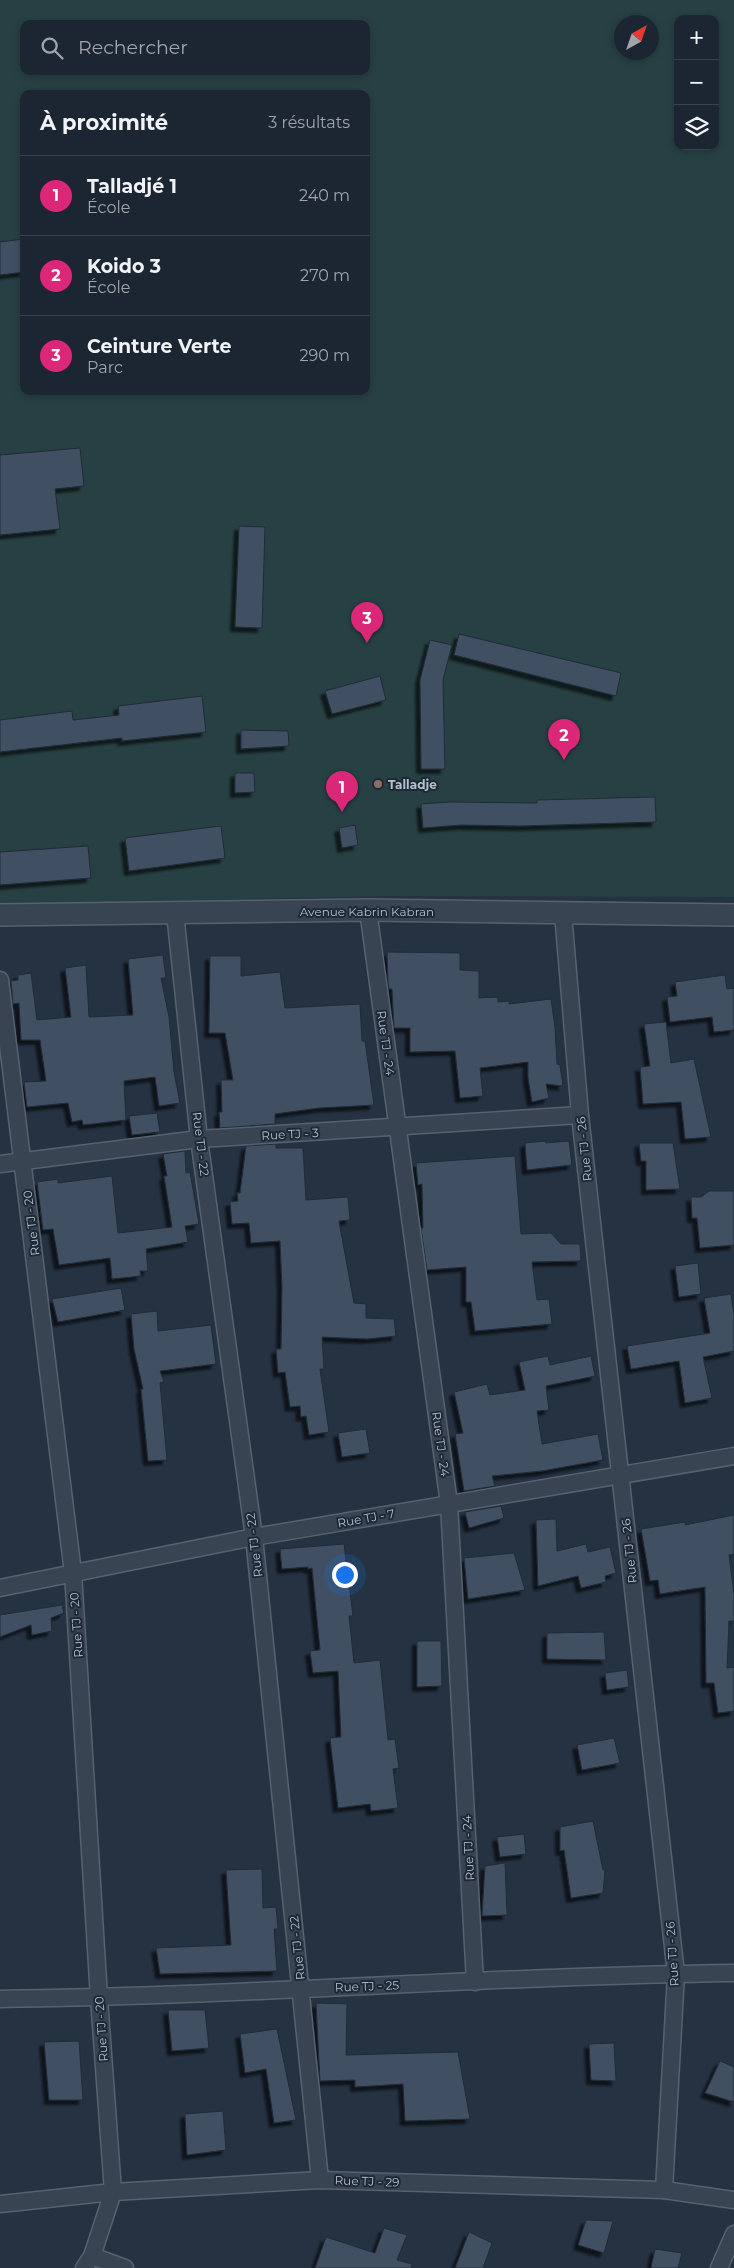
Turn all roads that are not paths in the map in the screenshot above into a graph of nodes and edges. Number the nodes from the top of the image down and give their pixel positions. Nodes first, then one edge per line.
1 (368, 910) junction
2 (176, 913) junction
3 (563, 913) junction
4 (734, 914) edge
5 (0, 915) edge
6 (0, 980) edge
7 (580, 1115) junction
8 (398, 1127) junction
9 (199, 1139) junction
10 (23, 1160) junction
11 (0, 1164) edge
12 (734, 1456) edge
13 (620, 1474) junction
14 (449, 1504) junction
15 (254, 1537) junction
16 (73, 1573) junction
17 (0, 1588) edge
18 (676, 1974) junction
19 (734, 1974) edge
20 (475, 1982) junction
21 (301, 1989) junction
22 (99, 1998) junction
23 (0, 1999) edge
24 (320, 2180) junction
25 (664, 2190) junction
26 (113, 2192) junction
27 (734, 2200) edge
28 (0, 2204) edge
29 (734, 2234) edge
30 (88, 2262) edge
31 (125, 2268) edge
32 (719, 2268) edge

1 - 2 street, Avenue Kabrin Kabran
1 - 3 street, Avenue Kabrin Kabran
1 - 8 street, Rue TJ - 24
2 - 5 street, Avenue Kabrin Kabran
2 - 9 street, Rue TJ - 22
3 - 4 street, Avenue Kabrin Kabran
3 - 7 street, Rue TJ - 26
6 - 10 street, Rue TJ - 20
7 - 8 street, Rue TJ - 3
7 - 13 street, Rue TJ - 26
8 - 9 street, Rue TJ - 3
8 - 14 street, Rue TJ - 24
9 - 10 street, Rue TJ - 3
9 - 15 street, Rue TJ - 22
10 - 11 street, Rue TJ - 3
10 - 16 street, Rue TJ - 20
12 - 13 street, Rue TJ - 7
13 - 14 street, Rue TJ - 7
13 - 18 street, Rue TJ - 26
14 - 15 street, Rue TJ - 7
14 - 20 street, Rue TJ - 24
15 - 16 street, Rue TJ - 7
15 - 21 street, Rue TJ - 22
16 - 17 street, Rue TJ - 7
16 - 22 street, Rue TJ - 20
18 - 19 street, Rue TJ - 25
18 - 20 street, Rue TJ - 25
18 - 25 street, Rue TJ - 26
20 - 21 street, Rue TJ - 25
21 - 22 street, Rue TJ - 25
21 - 24 street, Rue TJ - 22
22 - 23 street, Rue TJ - 25
22 - 26 street, Rue TJ - 20
24 - 25 street, Rue TJ - 29
24 - 26 street, Rue TJ - 29
25 - 27 street, Rue TJ - 29
26 - 28 street, Rue TJ - 29
26 - 30 street, Rue TJ - 20
29 - 32 street
30 - 31 street

